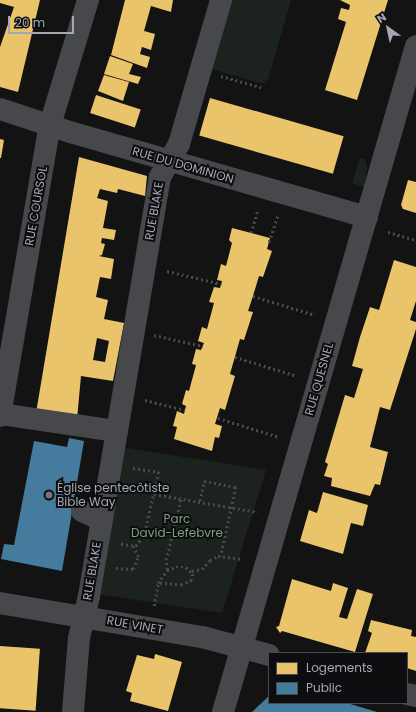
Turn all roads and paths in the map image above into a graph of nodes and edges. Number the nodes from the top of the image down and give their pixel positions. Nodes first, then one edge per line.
1 (88, 0) edge
2 (221, 0) edge
3 (416, 46) edge
4 (216, 74) dead end
5 (264, 88) dead end
6 (0, 109) edge
7 (50, 125) junction
8 (169, 161) junction
9 (259, 205) dead end
10 (279, 210) dead end
11 (367, 217) junction
12 (388, 232) dead end
13 (251, 233) dead end
14 (416, 240) edge
15 (268, 242) dead end
16 (168, 271) dead end
17 (221, 284) dead end
18 (253, 296) dead end
19 (315, 315) dead end
20 (155, 335) dead end
21 (203, 346) dead end
22 (235, 358) dead end
23 (297, 376) dead end
24 (151, 401) dead end
25 (185, 410) dead end
26 (0, 415) edge
27 (218, 418) dead end
28 (117, 431) junction
29 (279, 437) dead end
30 (130, 475) dead end
31 (154, 494) junction
32 (181, 498) junction
33 (200, 501) junction
34 (232, 507) junction
35 (257, 512) dead end
36 (118, 536) dead end
37 (116, 544) junction
38 (135, 547) junction
39 (115, 549) dead end
40 (221, 556) junction
41 (243, 559) dead end
42 (112, 567) dead end
43 (167, 570) junction
44 (192, 571) junction
45 (158, 583) junction
46 (0, 602) edge
47 (154, 606) dead end
48 (84, 616) junction
49 (242, 648) junction
50 (268, 655) edge
51 (73, 712) edge
52 (223, 712) edge

1 - 7 street, RUE COURSOL
2 - 8 street, RUE BLAKE
3 - 11 street, RUE QUESNEL
4 - 5 path
6 - 7 street, RUE DU DOMINION
7 - 8 street, RUE DU DOMINION
7 - 26 street, RUE COURSOL
8 - 11 street, RUE DU DOMINION
8 - 28 street, RUE BLAKE
9 - 13 path
10 - 15 path
11 - 49 street, RUE QUESNEL
12 - 14 path
16 - 17 path
18 - 19 path
20 - 21 path
22 - 23 path
24 - 25 path
26 - 28 street
27 - 29 path
28 - 48 street, RUE BLAKE
30 - 31 path
31 - 32 path
31 - 38 path
32 - 33 path
32 - 43 path
33 - 34 path
33 - 34 path
34 - 35 path
34 - 40 path
36 - 37 path
37 - 38 path
37 - 39 path
38 - 42 path
40 - 41 path
40 - 44 path
43 - 44 path
43 - 45 path
44 - 45 path
45 - 47 path
46 - 48 street, RUE VINET
48 - 49 street, RUE VINET
48 - 51 street, RUE BLAKE
49 - 50 street, RUE VINET
49 - 52 street, RUE QUESNEL

